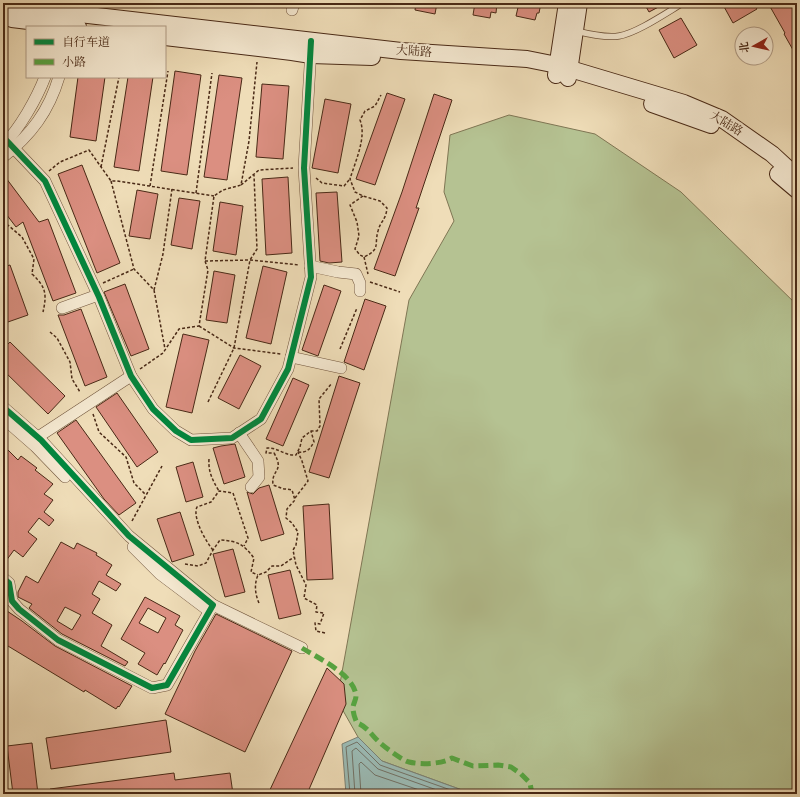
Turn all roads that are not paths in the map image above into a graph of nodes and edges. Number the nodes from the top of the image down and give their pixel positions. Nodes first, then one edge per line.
1 (567, 3) edge
2 (579, 3) edge
3 (683, 3) edge
4 (3, 8) edge
5 (3, 18) edge
6 (68, 18) edge
7 (133, 26) edge
8 (166, 30) edge
9 (569, 30) junction
10 (166, 37) edge
11 (311, 48) junction
12 (562, 71) junction
13 (45, 78) edge
14 (59, 78) edge
15 (8, 145) edge
16 (3, 157) edge
17 (797, 177) edge
18 (797, 190) edge
19 (310, 266) junction
20 (99, 290) junction
21 (360, 291) dead end
22 (62, 308) dead end
23 (291, 357) junction
24 (341, 368) dead end
25 (130, 376) junction
26 (3, 407) edge
27 (3, 418) edge
28 (240, 433) junction
29 (38, 437) junction
30 (251, 487) dead end
31 (3, 578) edge
32 (211, 608) junction
33 (302, 648) dead end

1 - 9 main road
2 - 9 main road
3 - 9 lane
4 - 6 main road, 大陆路
5 - 6 main road, 大陆路
6 - 7 main road, 大陆路
8 - 11 main road, 大陆路
9 - 12 main road
10 - 11 main road, 大陆路
11 - 12 main road, 大陆路
11 - 19 street
12 - 17 main road, 大陆路
12 - 18 main road, 大陆路
13 - 15 street
14 - 15 street
15 - 16 street
15 - 20 street
19 - 21 street
19 - 23 street
20 - 22 street
20 - 25 street
23 - 24 street
23 - 28 street
25 - 28 street
25 - 29 street
26 - 29 street
27 - 32 street
28 - 30 street
29 - 32 street
31 - 32 street
32 - 33 street

